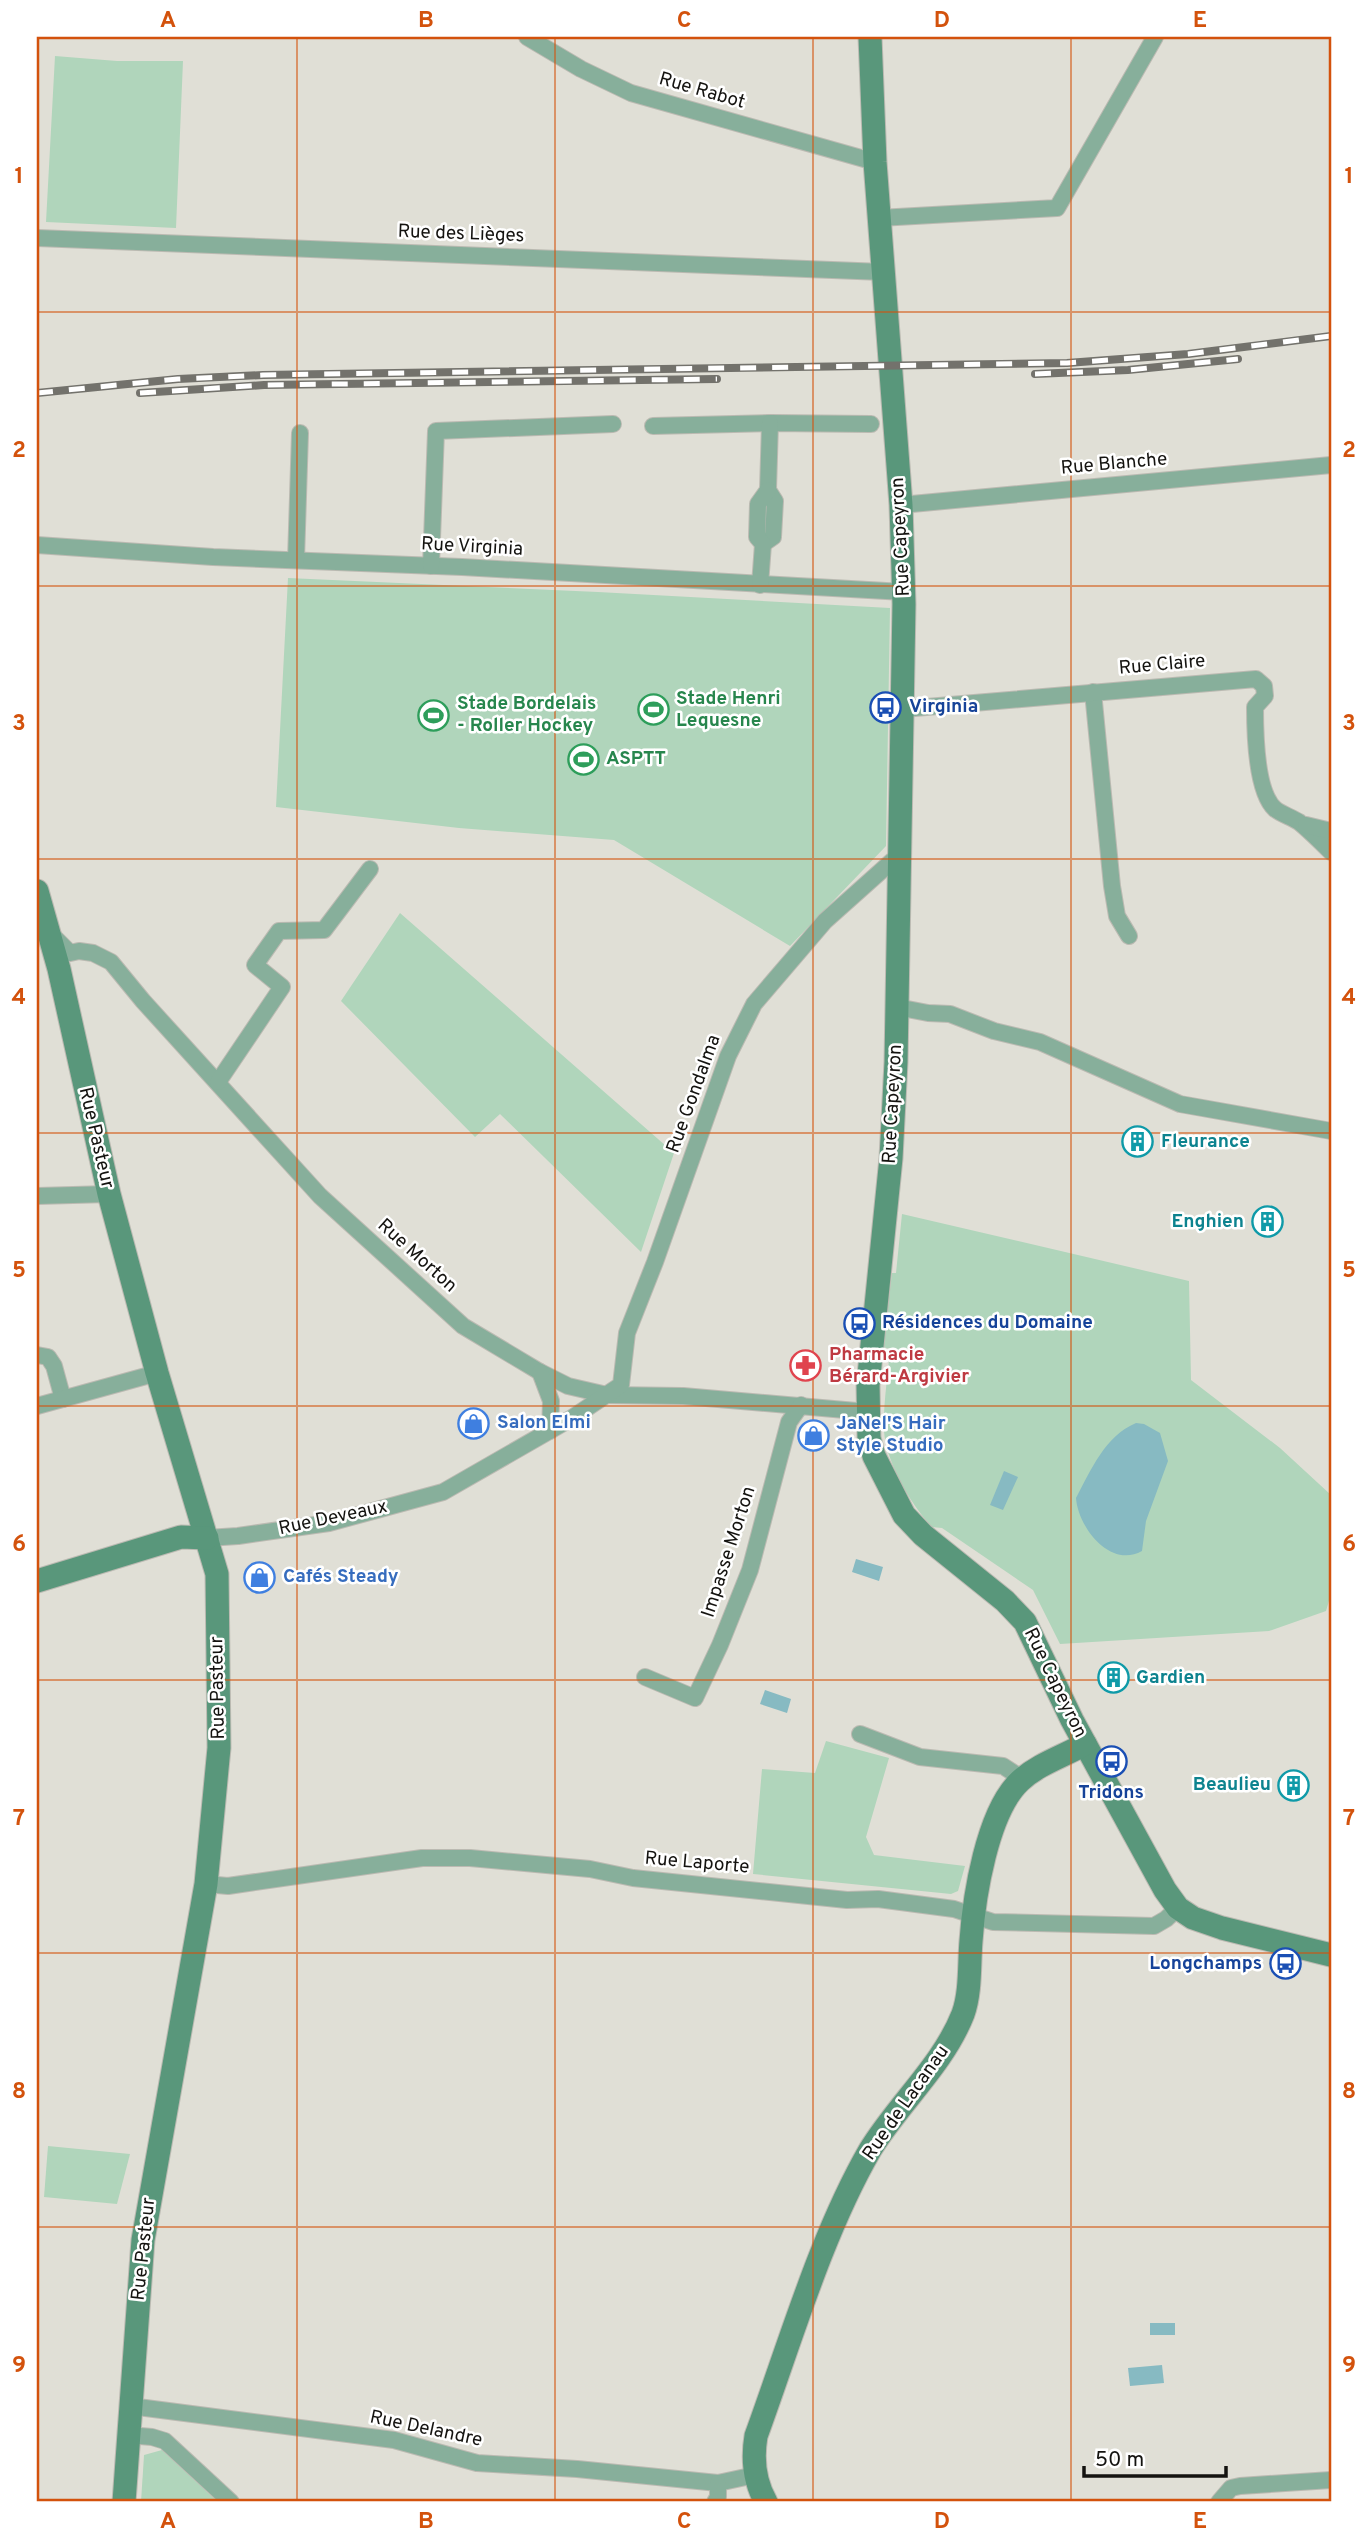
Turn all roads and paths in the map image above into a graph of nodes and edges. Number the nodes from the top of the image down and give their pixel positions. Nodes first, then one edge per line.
1 (527, 37) edge
2 (870, 37) edge
3 (1155, 37) edge
4 (875, 162) junction
5 (879, 218) junction
6 (37, 238) edge
7 (883, 272) junction
8 (770, 422) junction
9 (613, 424) dead end
10 (871, 424) dead end
11 (653, 426) dead end
12 (300, 433) dead end
13 (1331, 465) edge
14 (901, 505) junction
15 (37, 545) edge
16 (296, 560) junction
17 (431, 566) junction
18 (760, 585) junction
19 (904, 592) junction
20 (1093, 692) junction
21 (903, 709) junction
22 (1300, 823) junction
23 (1331, 831) edge
24 (1331, 852) edge
25 (901, 853) junction
26 (370, 869) dead end
27 (37, 891) edge
28 (41, 924) edge
29 (1129, 936) dead end
30 (897, 1007) junction
31 (218, 1082) junction
32 (1331, 1131) edge
33 (109, 1194) junction
34 (37, 1196) edge
35 (37, 1355) edge
36 (540, 1372) junction
37 (157, 1373) junction
38 (607, 1395) junction
39 (63, 1399) junction
40 (801, 1405) junction
41 (37, 1406) edge
42 (868, 1412) junction
43 (550, 1431) junction
44 (207, 1538) junction
45 (37, 1581) edge
46 (645, 1677) dead end
47 (860, 1734) dead end
48 (1084, 1744) junction
49 (1023, 1779) junction
50 (206, 1884) junction
51 (1178, 1908) junction
52 (973, 1915) junction
53 (1331, 1955) edge
54 (130, 2406) junction
55 (128, 2435) junction
56 (755, 2475) junction
57 (1331, 2480) edge
58 (718, 2483) junction
59 (124, 2502) edge
60 (231, 2502) edge
61 (715, 2502) edge
62 (766, 2502) edge
63 (1219, 2502) edge

1 - 4 street, Rue Rabot
2 - 4 street, Rue Capeyron
3 - 5 street
4 - 5 street, Rue Capeyron
5 - 7 street, Rue Capeyron
6 - 7 street, Rue des Lièges
7 - 14 street, Rue Capeyron
8 - 10 street
8 - 11 street
8 - 18 street
9 - 17 street
12 - 16 street
13 - 14 street, Rue Blanche
14 - 19 street, Rue Capeyron
15 - 16 street, Rue Virginia
16 - 17 street, Rue Virginia
17 - 18 street, Rue Virginia
18 - 19 street, Rue Virginia
19 - 21 street, Rue Capeyron
20 - 21 street, Rue Claire
20 - 22 street, Rue Claire
20 - 29 street
21 - 25 street, Rue Capeyron
22 - 23 street, Rue Claire
22 - 24 street, Rue Claire
25 - 30 street, Rue Capeyron
25 - 38 street, Rue Gondalma
26 - 31 street
27 - 28 street, Rue Pasteur
28 - 31 street, Rue Morton
28 - 33 street, Rue Pasteur
30 - 32 street
30 - 42 street, Rue Capeyron
31 - 36 street, Rue Morton
33 - 34 street
33 - 37 street, Rue Pasteur
35 - 39 street
36 - 38 street, Rue Morton
36 - 43 street
37 - 39 street
37 - 44 street, Rue Pasteur
38 - 40 street, Rue Morton
38 - 43 street, Rue Deveaux
39 - 41 street
40 - 42 street, Rue Morton
40 - 46 street, Impasse Morton
42 - 48 street, Rue Capeyron
43 - 44 street, Rue Deveaux
44 - 45 street, Rue Deveaux
44 - 50 street, Rue Pasteur
47 - 49 street
48 - 49 street
48 - 51 street, Rue Capeyron
49 - 52 street, Rue de Lacanau
50 - 52 street, Rue Laporte
50 - 54 street, Rue Pasteur
51 - 52 street, Rue Laporte
51 - 53 street
52 - 56 street, Rue de Lacanau
54 - 55 street, Rue Pasteur
54 - 58 street, Rue Delandre
55 - 59 street, Rue Pasteur
55 - 60 street
56 - 58 street, Rue Delandre
56 - 62 street, Rue de Lacanau
57 - 63 street
58 - 61 street

